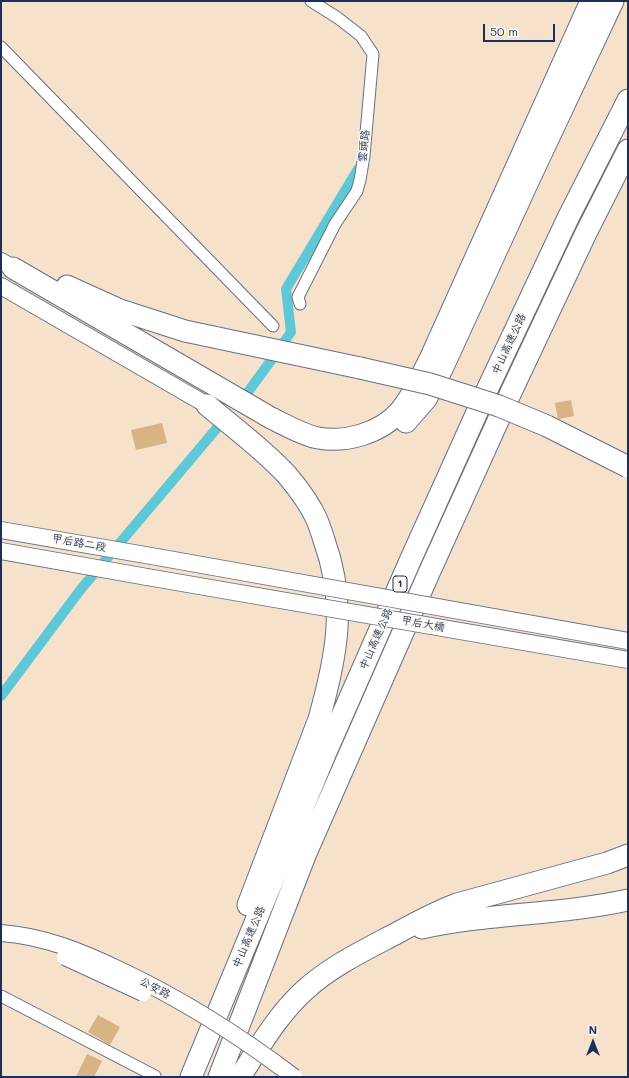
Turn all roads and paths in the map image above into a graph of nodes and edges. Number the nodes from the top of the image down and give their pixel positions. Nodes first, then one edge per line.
1 (311, 1) edge
2 (591, 1) edge
3 (613, 1) edge
4 (1, 47) edge
5 (628, 100) edge
6 (628, 150) edge
7 (7, 265) edge
8 (1, 286) edge
9 (300, 304) dead end
10 (273, 326) dead end
11 (207, 405) junction
12 (628, 467) edge
13 (1, 530) edge
14 (1, 551) edge
15 (156, 557) joint
16 (147, 577) joint
17 (628, 641) edge
18 (628, 660) edge
19 (628, 855) edge
20 (628, 900) edge
21 (1, 933) edge
22 (396, 933) junction
23 (1, 942) edge
24 (1, 996) edge
25 (194, 1069) edge
26 (155, 1076) dead end
27 (219, 1077) edge
28 (240, 1077) edge
29 (276, 1077) edge
30 (294, 1077) edge

1 - 9 street, 雲頭路
2 - 7 highway
3 - 11 highway
4 - 10 street
5 - 25 highway, 中山高速公路 / 1
6 - 27 highway, 中山高速公路 / 1
7 - 12 highway, bridge
8 - 11 main road
11 - 25 highway
13 - 15 main road, 甲后路二段
14 - 16 main road, 甲后路二段
15 - 17 main road, 甲后大橋, bridge
16 - 18 main road, 甲后大橋, bridge
19 - 22 highway
20 - 22 highway
21 - 30 main road, 公安路, bridge
22 - 28 highway
23 - 29 main road, 公安路, bridge
24 - 26 street

